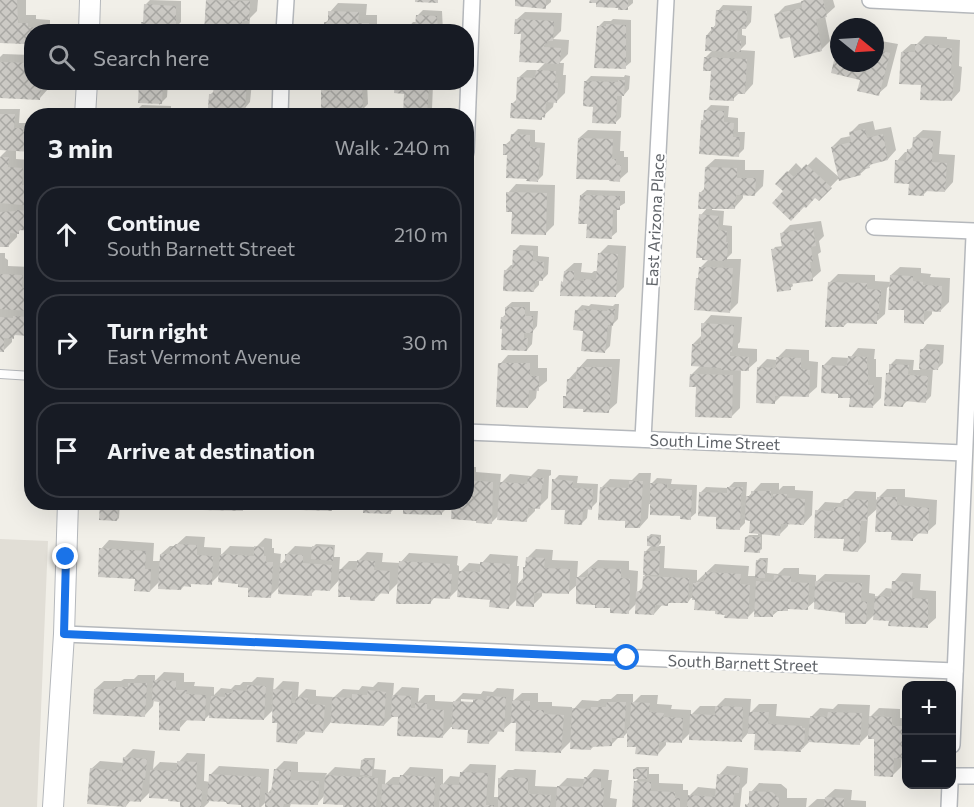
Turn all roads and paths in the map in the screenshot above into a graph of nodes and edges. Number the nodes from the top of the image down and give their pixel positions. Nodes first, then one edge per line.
1 (90, 0) edge
2 (286, 0) edge
3 (472, 0) edge
4 (666, 0) edge
5 (870, 0) edge
6 (974, 5) edge
7 (89, 24) edge
8 (284, 24) edge
9 (471, 24) edge
10 (87, 90) edge
11 (281, 90) edge
12 (468, 90) edge
13 (86, 108) edge
14 (280, 108) edge
15 (468, 108) edge
16 (874, 227) dead end
17 (974, 231) edge
18 (974, 236) edge
19 (0, 374) edge
20 (24, 376) edge
21 (474, 432) edge
22 (643, 439) junction
23 (964, 453) junction
24 (69, 510) edge
25 (64, 634) junction
26 (955, 671) junction
27 (952, 735) edge
28 (956, 776) edge
29 (974, 776) edge
30 (950, 789) edge
31 (53, 807) edge
32 (949, 807) edge

1 - 7 street
2 - 8 street
3 - 9 street
4 - 22 street, East Arizona Place
5 - 6 street
10 - 13 street
11 - 14 street
12 - 15 street
16 - 17 street
18 - 23 street
19 - 20 lane
21 - 22 street, South Lime Street
22 - 23 street, South Lime Street
23 - 26 street
24 - 25 street
25 - 26 street, South Barnett Street
25 - 31 street
26 - 27 street
28 - 29 street
30 - 32 street

